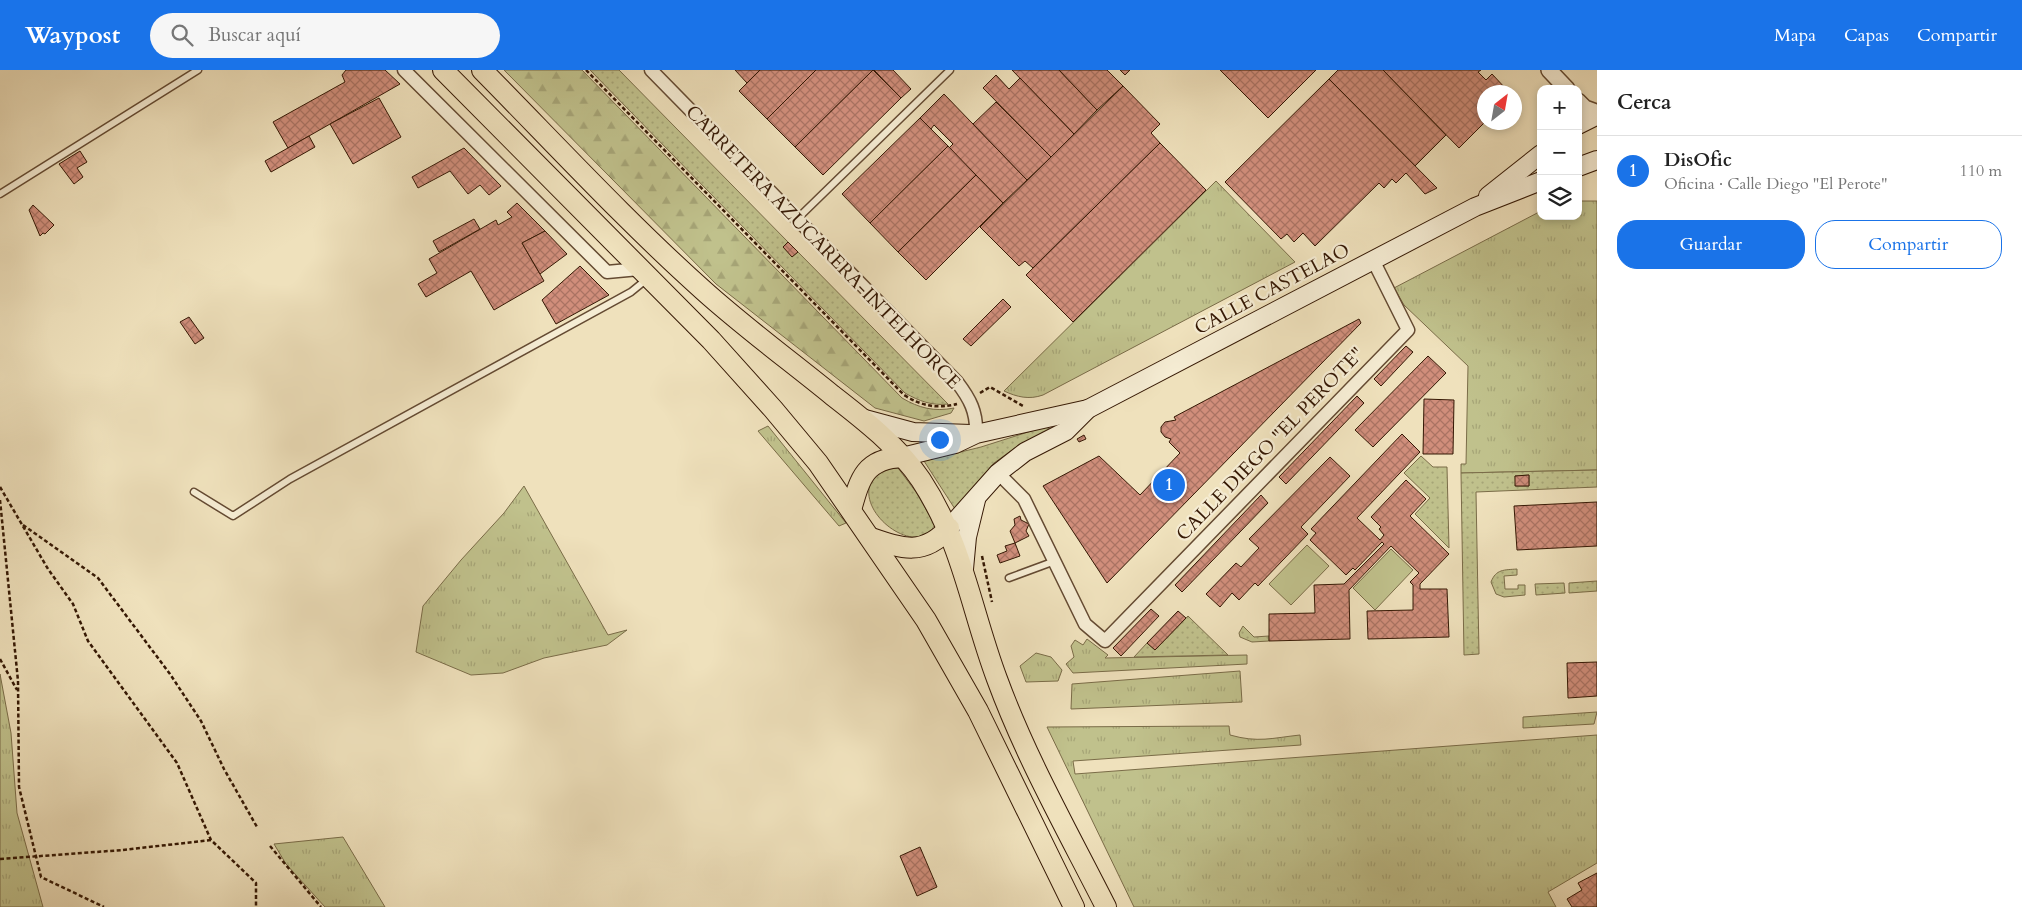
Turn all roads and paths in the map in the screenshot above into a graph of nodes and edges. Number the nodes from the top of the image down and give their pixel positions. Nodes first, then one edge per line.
1 (198, 70) edge
2 (404, 70) edge
3 (443, 70) edge
4 (482, 70) edge
5 (651, 70) edge
6 (950, 70) edge
7 (1544, 70) edge
8 (1549, 70) edge
9 (1549, 85) edge
10 (1563, 85) edge
11 (1582, 105) edge
12 (1596, 114) edge
13 (1582, 123) edge
14 (1537, 157) edge
15 (1597, 160) edge
16 (1582, 166) edge
17 (1537, 183) edge
18 (0, 194) edge
19 (1475, 207) junction
20 (797, 219) junction
21 (1373, 260) junction
22 (644, 274) junction
23 (1088, 409) junction
24 (860, 417) junction
25 (976, 434) junction
26 (902, 457) junction
27 (998, 473) junction
28 (0, 487) edge
29 (194, 492) dead end
30 (976, 497) junction
31 (0, 500) edge
32 (852, 510) junction
33 (22, 524) junction
34 (949, 528) junction
35 (871, 538) junction
36 (1055, 561) junction
37 (964, 569) junction
38 (1009, 578) dead end
39 (0, 658) edge
40 (18, 691) junction
41 (257, 827) dead end
42 (211, 840) junction
43 (270, 846) dead end
44 (0, 860) edge
45 (104, 907) edge
46 (256, 907) edge
47 (321, 907) edge
48 (1074, 907) edge
49 (1106, 907) edge

1 - 18 lane
2 - 22 street
3 - 22 main road
4 - 24 main road
5 - 20 street, CARRETERA AZUCARERA-INTELHORCE
6 - 20 lane
7 - 9 street
8 - 10 street
11 - 12 street
12 - 13 main road
14 - 19 main road, CALLE CASTELAO
15 - 16 main road
17 - 19 main road, CALLE CASTELAO
19 - 21 main road, CALLE CASTELAO
20 - 25 street, CARRETERA AZUCARERA-INTELHORCE
21 - 23 main road, CALLE CASTELAO
21 - 36 street, CALLE DIEGO "EL PEROTE"
22 - 29 lane
22 - 32 main road
23 - 25 main road, CALLE CASTELAO
23 - 27 main road, CALLE CASTELAO
24 - 25 main road
24 - 26 main road
25 - 26 main road, CALLE CASTELAO
26 - 32 main road
26 - 34 main road
27 - 30 main road, CALLE CASTELAO
27 - 36 street
28 - 33 path
30 - 34 main road, CALLE CASTELAO
30 - 37 main road
31 - 40 path
32 - 35 main road
33 - 41 path
33 - 42 path
34 - 35 main road
34 - 37 main road
35 - 48 main road
36 - 38 lane
37 - 49 main road
39 - 40 path
40 - 45 path
42 - 44 path, bridge
42 - 46 path
43 - 47 path

